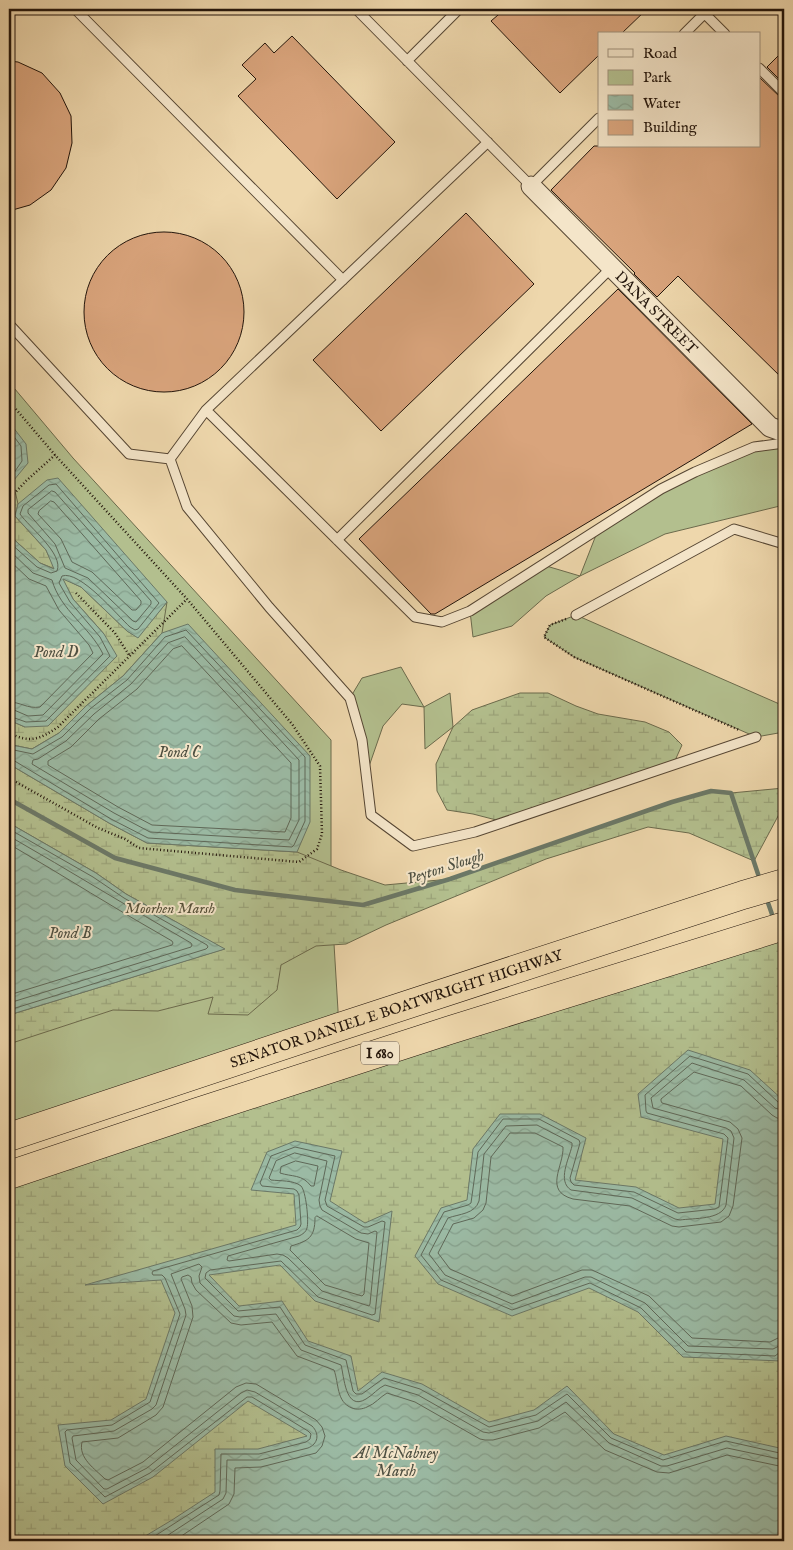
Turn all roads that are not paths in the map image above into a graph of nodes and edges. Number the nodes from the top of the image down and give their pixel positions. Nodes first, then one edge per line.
1 (75, 9) edge
2 (356, 9) edge
3 (459, 9) edge
4 (706, 11) edge
5 (686, 32) edge
6 (723, 32) edge
7 (407, 61) junction
8 (760, 69) edge
9 (784, 93) edge
10 (598, 119) edge
11 (488, 142) junction
12 (531, 186) junction
13 (612, 267) junction
14 (343, 280) junction
15 (9, 324) edge
16 (206, 410) junction
17 (784, 432) edge
18 (784, 443) edge
19 (170, 459) junction
20 (337, 540) junction
21 (784, 544) edge
22 (576, 615) road end
23 (756, 737) road end
24 (784, 883) edge
25 (784, 926) edge
26 (9, 1137) edge
27 (9, 1175) edge

1 - 14 lane
2 - 7 lane
3 - 7 lane
4 - 5 lane
4 - 6 lane
7 - 11 lane
8 - 9 lane
10 - 12 lane
11 - 12 lane
11 - 14 lane
12 - 13 street, DANA STREET
13 - 17 street, DANA STREET
13 - 20 lane
14 - 16 lane
15 - 19 lane
16 - 19 lane
16 - 20 lane
18 - 20 lane
19 - 23 lane
21 - 22 lane
24 - 26 highway, SENATOR DANIEL E BOATWRIGHT HIGHWAY / I 680
25 - 27 highway, I 680

